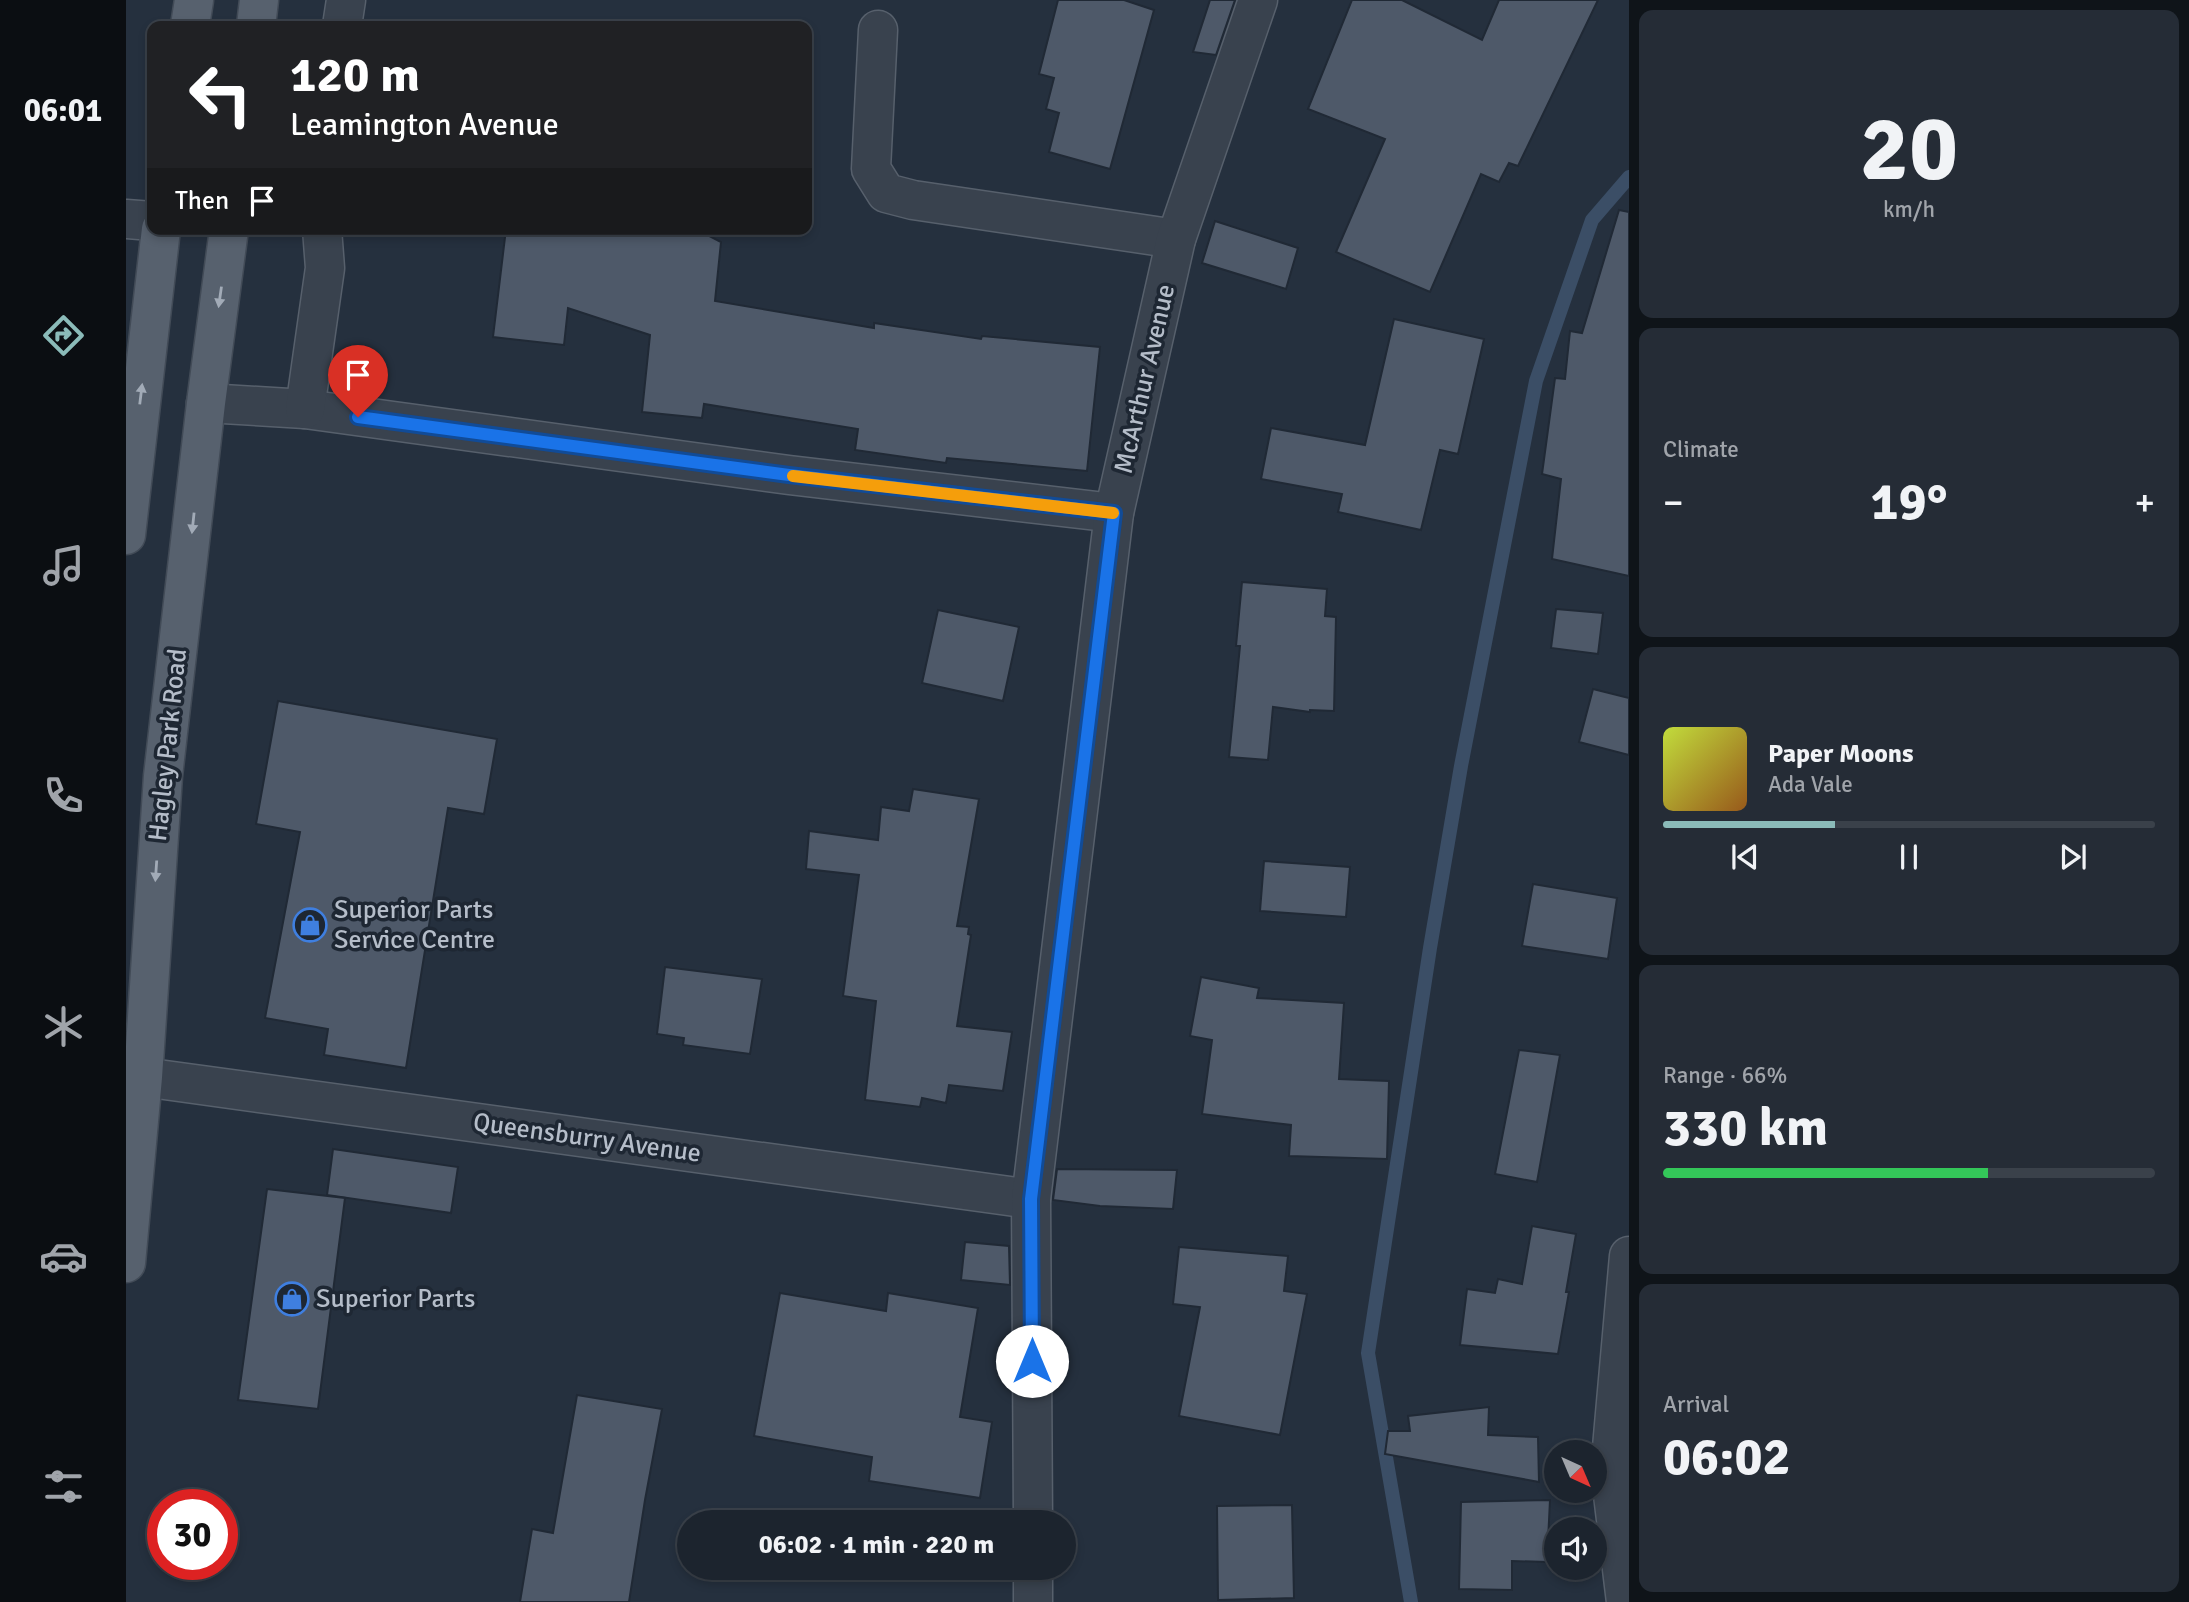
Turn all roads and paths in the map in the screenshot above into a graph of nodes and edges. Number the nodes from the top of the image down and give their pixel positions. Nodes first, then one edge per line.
1 (194, 0) edge
2 (259, 0) edge
3 (346, 0) edge
4 (1258, 0) edge
5 (191, 21) edge
6 (257, 21) edge
7 (343, 21) edge
8 (878, 30) dead end
9 (126, 219) edge
10 (147, 221) edge
11 (160, 235) edge
12 (228, 235) edge
13 (322, 235) edge
14 (1176, 239) junction
15 (206, 403) junction
16 (304, 409) junction
17 (129, 470) edge
18 (1114, 513) junction
19 (126, 535) edge
20 (143, 1077) junction
21 (1031, 1199) junction
22 (1629, 1255) edge
23 (126, 1263) edge
24 (1033, 1510) edge
25 (1033, 1580) edge
26 (1033, 1602) edge
27 (1626, 1602) edge

1 - 5 main road
2 - 6 main road
3 - 7 street
4 - 14 street, McArthur Avenue
8 - 14 street
9 - 10 street
17 -> 11 main road
12 -> 15 main road, Hagley Park Road
13 - 16 street
14 - 18 street, McArthur Avenue
15 - 16 street
15 -> 20 main road, Hagley Park Road
16 - 18 street
17 - 19 main road
18 - 21 street, McArthur Avenue
20 - 21 street, Queensburry Avenue
20 - 23 main road, Hagley Park Road
21 - 24 street, McArthur Avenue
22 - 27 street
25 - 26 street

